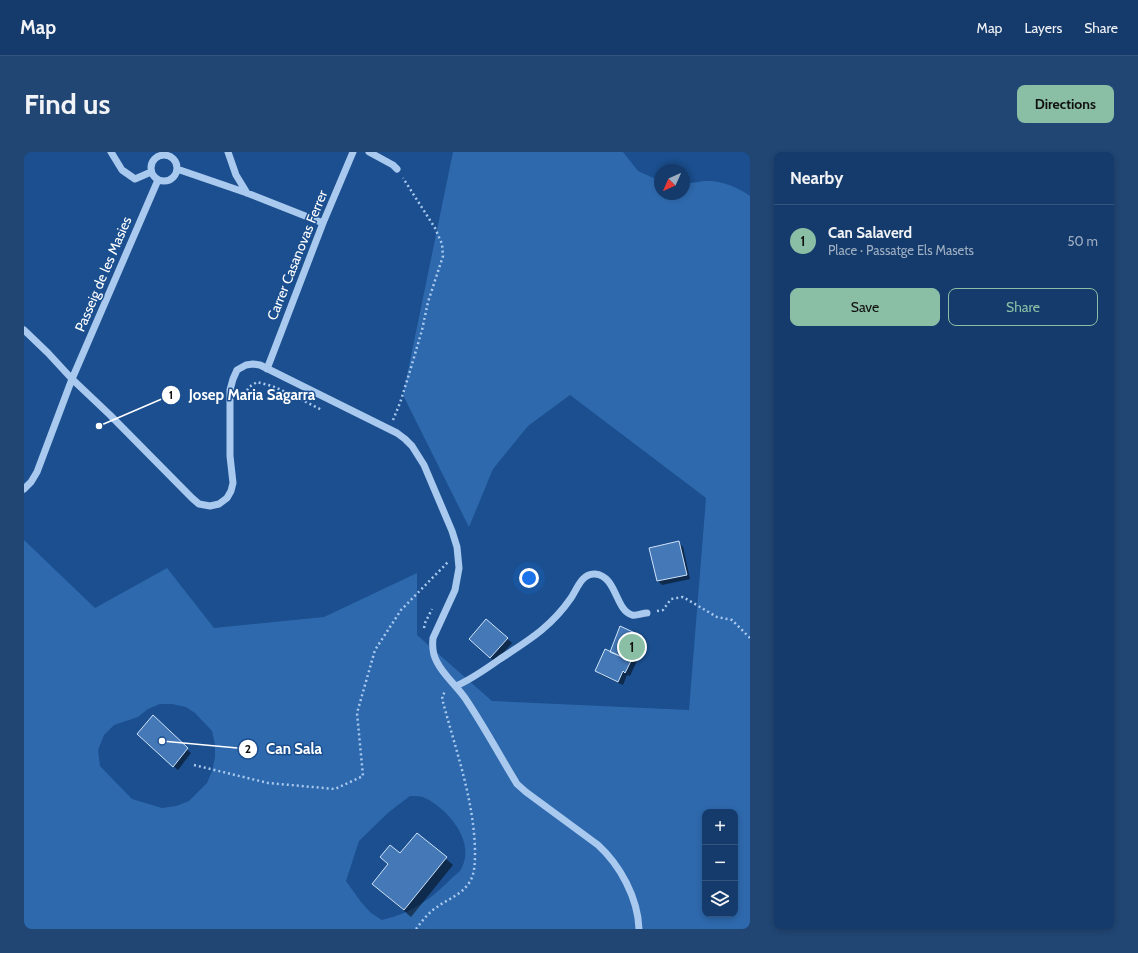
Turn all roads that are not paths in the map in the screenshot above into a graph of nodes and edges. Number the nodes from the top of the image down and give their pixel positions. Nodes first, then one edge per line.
1 (111, 152) edge
2 (228, 152) edge
3 (354, 152) edge
4 (369, 152) edge
5 (167, 153) edge
6 (177, 168) junction
7 (397, 169) road end
8 (151, 172) junction
9 (158, 180) junction
10 (247, 193) junction
11 (323, 223) junction
12 (24, 330) edge
13 (267, 369) junction
14 (72, 379) junction
15 (24, 489) edge
16 (647, 614) road end
17 (456, 686) junction
18 (640, 929) edge

1 - 8 street
2 - 10 street
3 - 11 street, Carrer Casanovas Ferrer
4 - 7 street
5 - 6 street
5 - 8 street
6 - 9 street
6 - 10 street
8 - 9 street
9 - 14 street, Passeig de les Masies
10 - 11 street
11 - 13 street, Carrer Casanovas Ferrer
12 - 14 street
13 - 14 street
13 - 17 street
14 - 15 street, Passeig de les Masies
16 - 17 street
17 - 18 street

